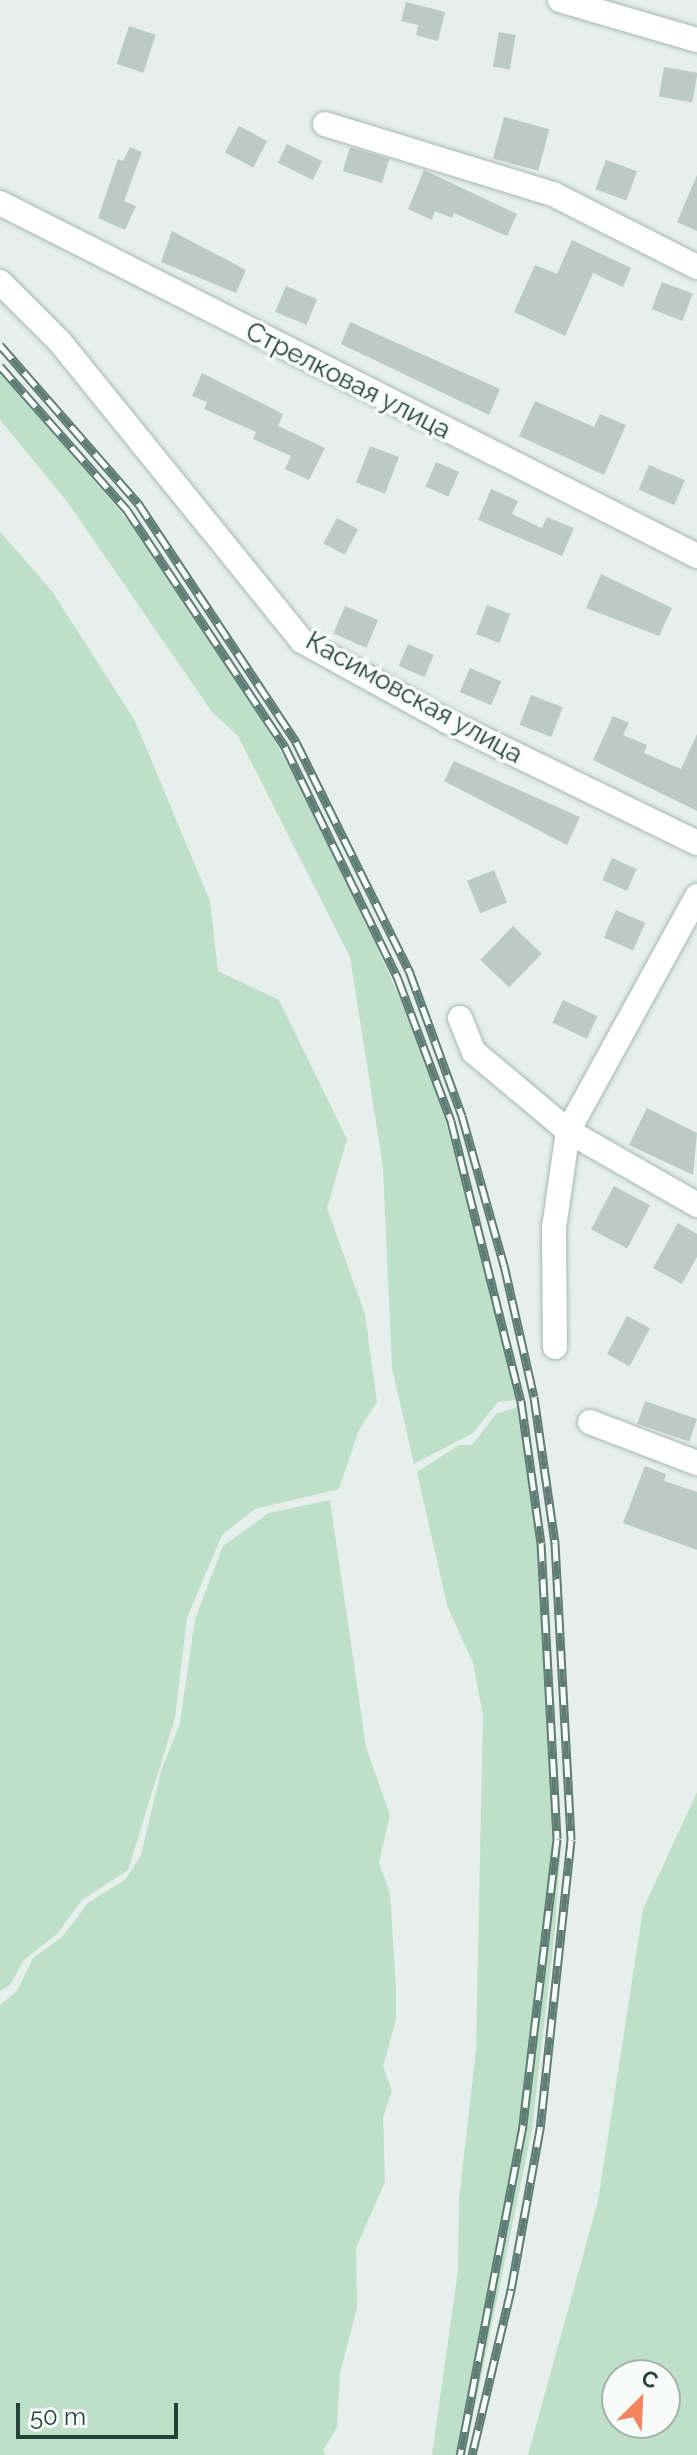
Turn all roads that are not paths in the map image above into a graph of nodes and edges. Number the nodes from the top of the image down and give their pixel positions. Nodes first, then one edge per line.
1 (560, 0) edge
2 (697, 40) edge
3 (325, 124) dead end
4 (0, 203) edge
5 (697, 267) edge
6 (0, 282) edge
7 (697, 556) edge
8 (697, 843) edge
9 (697, 896) edge
10 (460, 1018) dead end
11 (568, 1131) junction
12 (697, 1205) edge
13 (555, 1347) dead end
14 (590, 1422) dead end
15 (697, 1463) edge

1 - 2 street
3 - 5 street
4 - 7 street, Стрелковая улица
6 - 8 street, Касимовская улица
9 - 11 street
10 - 11 street
11 - 12 street
11 - 13 street
14 - 15 street

